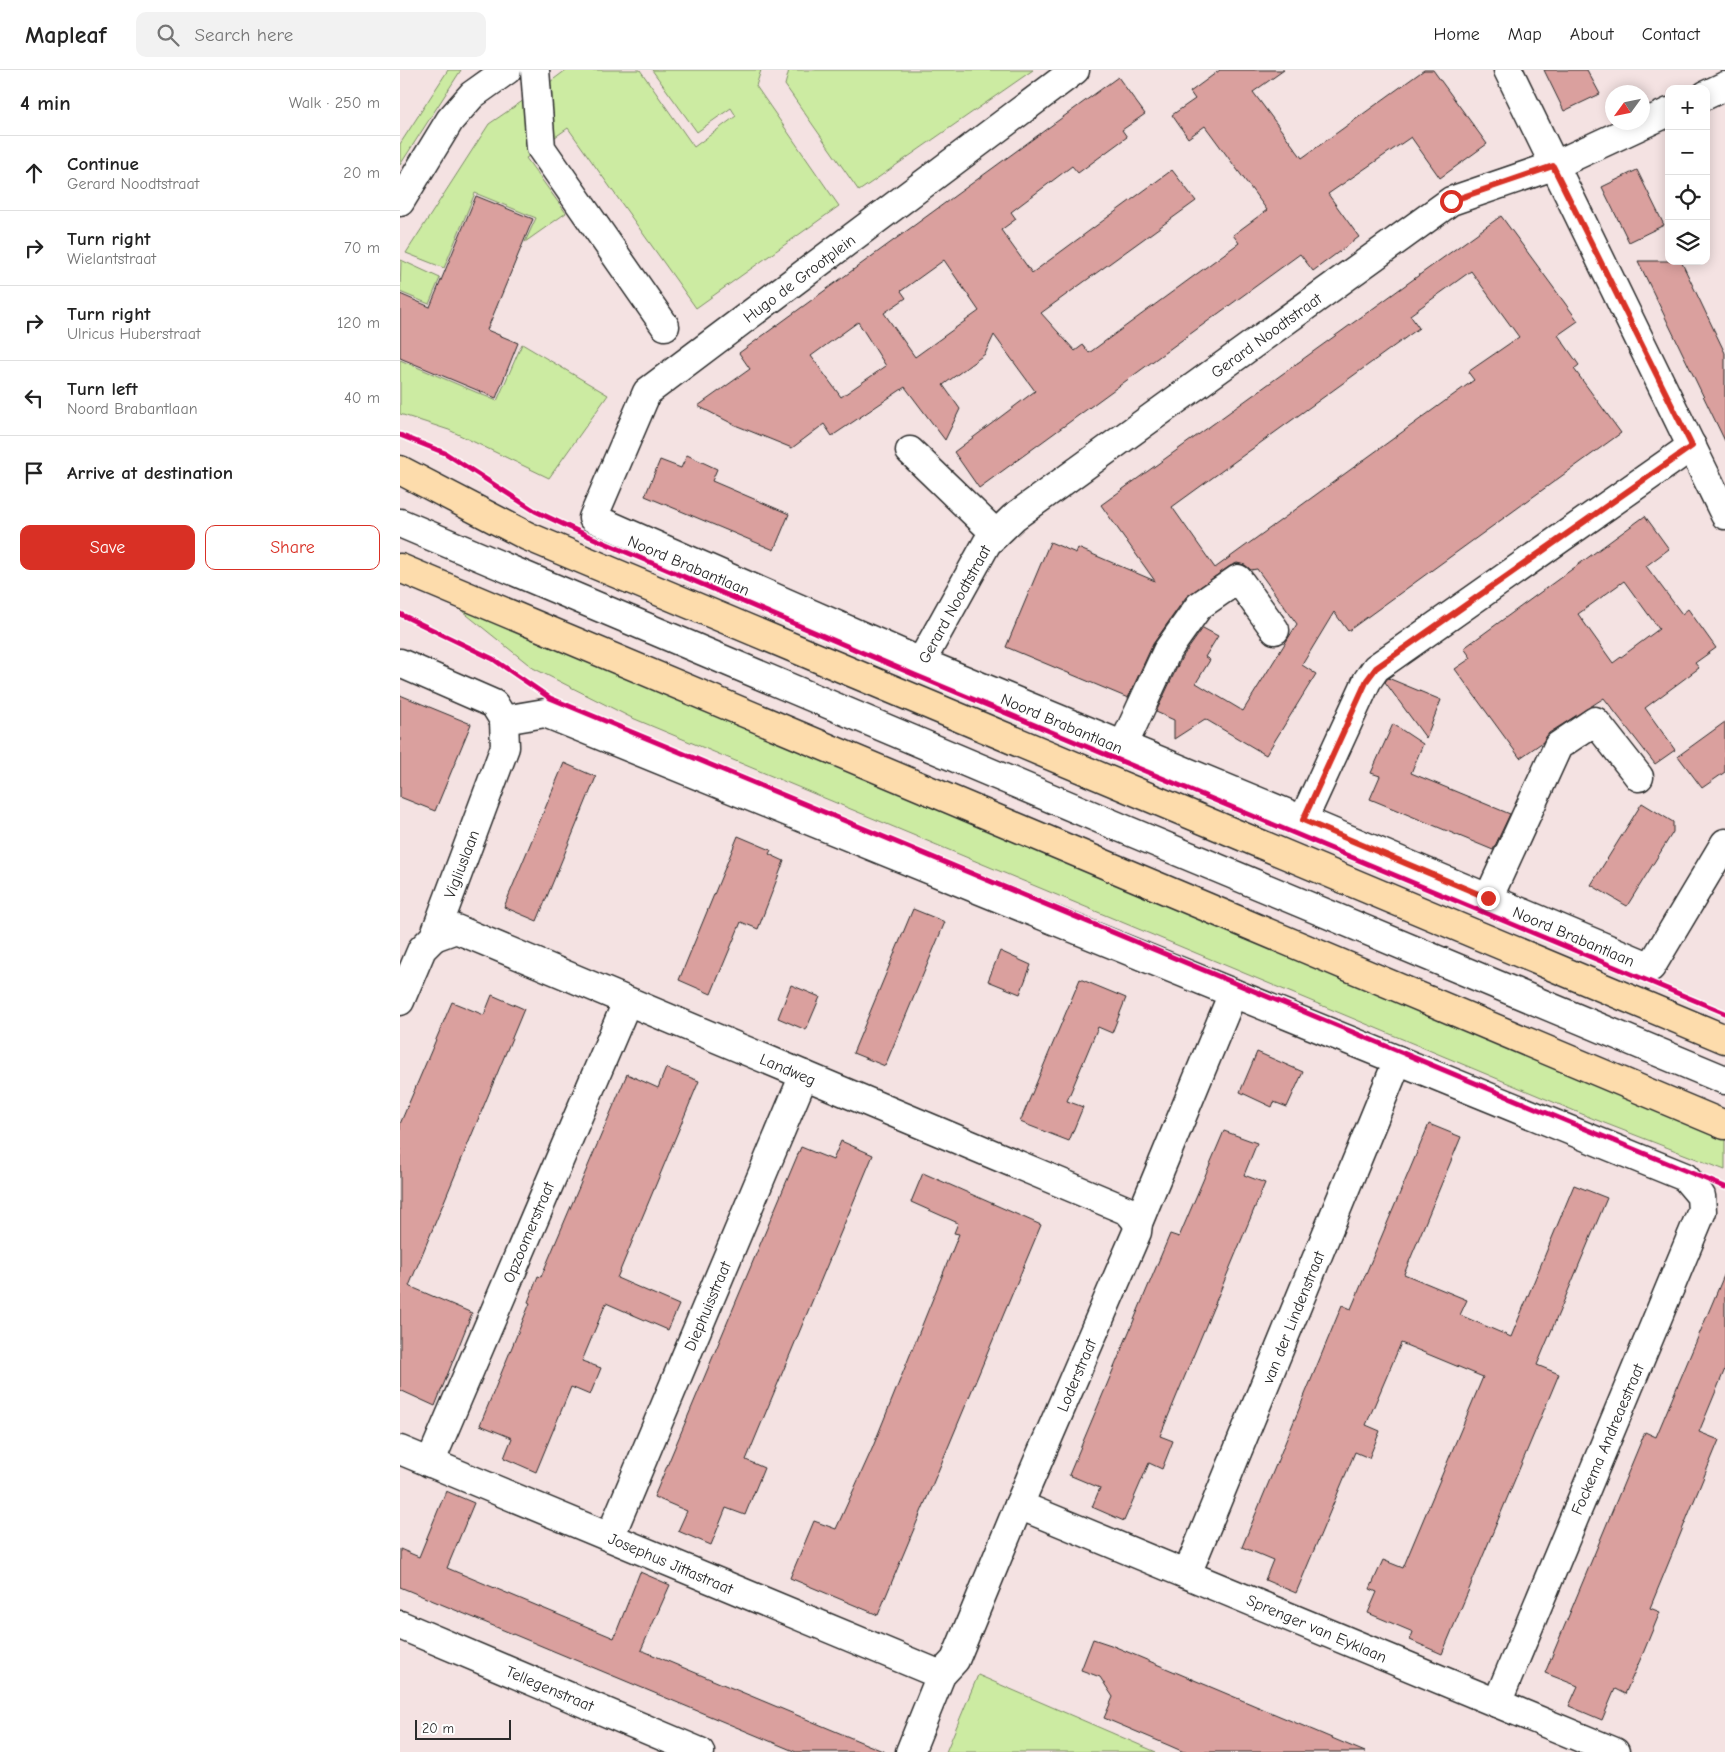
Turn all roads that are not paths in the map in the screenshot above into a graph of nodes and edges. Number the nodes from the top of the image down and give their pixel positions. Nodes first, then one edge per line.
1 (507, 70) edge
2 (535, 70) edge
3 (1075, 70) edge
4 (1508, 70) edge
5 (1725, 86) edge
6 (1710, 93) edge
7 (1665, 114) edge
8 (1553, 166) junction
9 (400, 202) edge
10 (665, 326) dead end
11 (1692, 446) junction
12 (910, 451) dead end
13 (400, 470) edge
14 (1725, 515) edge
15 (593, 518) joint
16 (400, 523) edge
17 (996, 534) junction
18 (400, 568) edge
19 (1276, 630) dead end
20 (921, 662) junction
21 (400, 663) edge
22 (504, 720) junction
23 (1123, 746) junction
24 (1639, 776) dead end
25 (1303, 820) junction
26 (1725, 843) edge
27 (1488, 898) junction
28 (434, 937) junction
29 (1232, 993) junction
30 (400, 1001) edge
31 (627, 1002) junction
32 (1725, 1039) edge
33 (1398, 1060) junction
34 (804, 1076) junction
35 (1725, 1080) edge
36 (1725, 1125) edge
37 (1138, 1223) junction
38 (400, 1450) edge
39 (430, 1463) junction
40 (1019, 1505) junction
41 (610, 1537) junction
42 (1187, 1574) junction
43 (400, 1625) edge
44 (941, 1675) junction
45 (1497, 1703) junction
46 (700, 1752) edge
47 (910, 1752) edge
48 (1615, 1752) edge

1 - 9 street
2 - 10 street
3 - 15 street, Hugo de Grootplein
4 - 8 street
5 - 6 street
7 - 8 street, Gerard Noodtstraat
8 - 11 street
8 - 17 street, Gerard Noodtstraat
11 - 14 street
11 - 25 street
12 - 17 street, Gerard Noodtstraat
13 - 32 main road
15 - 20 street, Noord Brabantlaan
16 - 35 street
17 - 20 street, Gerard Noodtstraat
18 - 36 main road
19 - 23 street, Noord Brabantlaan
20 - 23 street, Noord Brabantlaan
21 - 22 street
22 - 28 street, Vigliuslaan
22 - 29 street
23 - 25 street, Noord Brabantlaan
24 - 27 street
25 - 27 street, Noord Brabantlaan
26 - 27 street, Noord Brabantlaan
28 - 30 street, Vigliuslaan
28 - 31 street, Landweg
29 - 33 street
29 - 37 street, Loderstraat
31 - 34 street, Landweg
31 - 39 street, Opzoomerstraat
33 - 42 street, van der Lindenstraat
33 - 45 street, Fockema Andreaestraat
34 - 37 street, Landweg
34 - 41 street, Diephuisstraat
37 - 40 street, Loderstraat
38 - 39 street, Josephus Jittastraat
39 - 41 street, Josephus Jittastraat
40 - 42 street, Sprenger van Eyklaan
40 - 44 street, Loderstraat
41 - 44 street, Josephus Jittastraat
42 - 45 street, Sprenger van Eyklaan
43 - 46 street, Tellegenstraat
44 - 47 street, Loderstraat
45 - 48 street, Sprenger van Eyklaan

